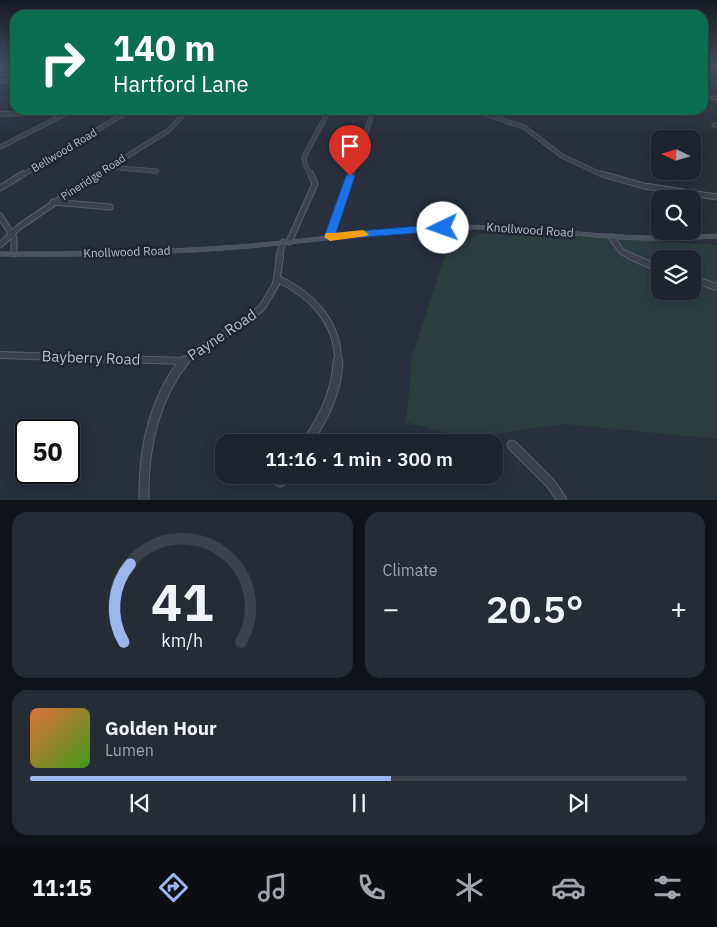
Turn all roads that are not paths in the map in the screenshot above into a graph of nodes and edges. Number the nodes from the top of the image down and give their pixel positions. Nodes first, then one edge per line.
1 (64, 115) edge
2 (123, 115) edge
3 (183, 115) edge
4 (326, 115) edge
5 (372, 115) edge
6 (488, 115) edge
7 (0, 148) edge
8 (107, 167) junction
9 (156, 171) dead end
10 (0, 188) edge
11 (717, 197) edge
12 (53, 202) junction
13 (110, 207) dead end
14 (0, 216) edge
15 (11, 233) junction
16 (717, 236) edge
17 (330, 237) junction
18 (611, 238) junction
19 (286, 242) junction
20 (0, 245) edge
21 (0, 254) edge
22 (14, 254) junction
23 (651, 265) edge
24 (278, 279) junction
25 (701, 282) edge
26 (717, 287) edge
27 (0, 355) edge
28 (182, 362) junction
29 (312, 434) edge
30 (512, 445) dead end
31 (144, 500) edge
32 (562, 500) edge

1 - 7 street
2 - 10 street, Bellwood Road
3 - 8 street, Pineridge Road
4 - 19 street
5 - 17 street
6 - 11 street
8 - 9 street
8 - 12 street, Pineridge Road
12 - 13 street
12 - 15 street, Pineridge Road
14 - 15 street
15 - 20 street, Pineridge Road
15 - 22 street
16 - 18 main road, Knollwood Road
17 - 18 main road, Knollwood Road
17 - 19 main road, Knollwood Road
18 - 23 street
19 - 22 main road, Knollwood Road
19 - 24 street, Payne Road
21 - 22 main road, Knollwood Road
24 - 28 street, Payne Road
24 - 29 street
25 - 26 street
27 - 28 street, Bayberry Road
28 - 31 street, Payne Road
30 - 32 street

